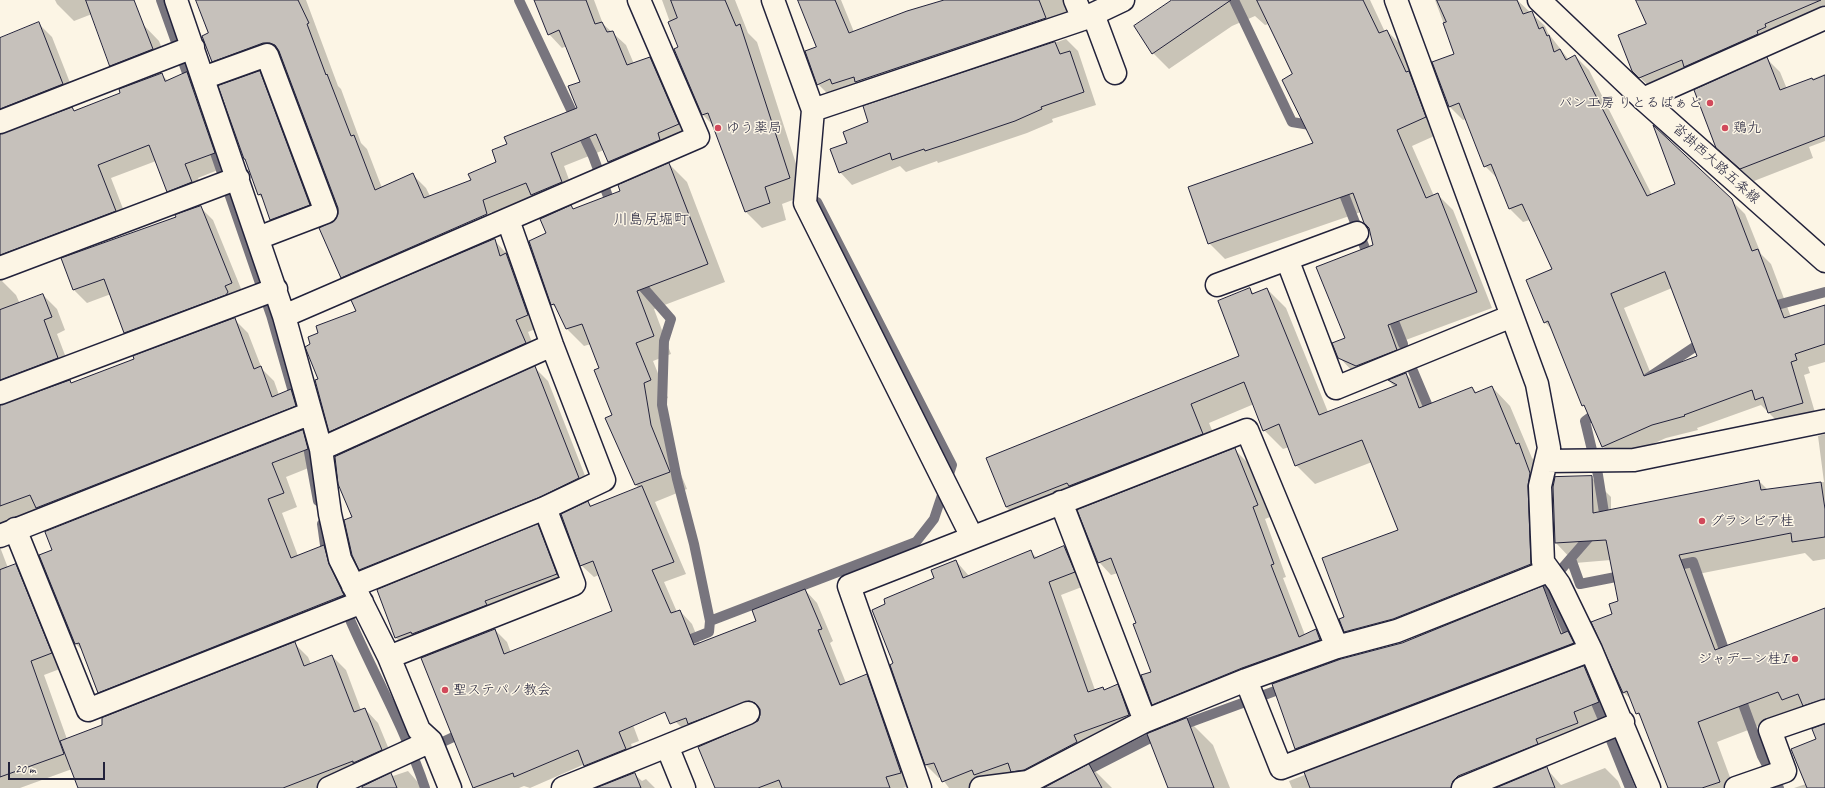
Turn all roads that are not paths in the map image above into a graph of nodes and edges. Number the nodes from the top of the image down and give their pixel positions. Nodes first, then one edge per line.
1 (176, 0) edge
2 (639, 0) edge
3 (773, 0) edge
4 (1123, 0) edge
5 (1396, 0) edge
6 (1538, 0) edge
7 (1084, 11) edge
8 (1825, 18) edge
9 (193, 48) junction
10 (1115, 73) dead end
11 (203, 78) junction
12 (1643, 99) junction
13 (813, 110) junction
14 (0, 122) edge
15 (238, 178) junction
16 (508, 220) junction
17 (1356, 233) dead end
18 (258, 238) junction
19 (1287, 259) junction
20 (1825, 261) edge
21 (0, 268) edge
22 (1217, 285) dead end
23 (276, 289) junction
24 (284, 316) junction
25 (1512, 316) junction
26 (552, 346) junction
27 (0, 393) edge
28 (311, 412) junction
29 (1825, 421) edge
30 (321, 449) junction
31 (1546, 461) junction
32 (1061, 502) junction
33 (544, 508) junction
34 (8, 532) edge
35 (972, 537) junction
36 (1554, 578) junction
37 (351, 602) junction
38 (1336, 647) junction
39 (1591, 650) junction
40 (390, 657) junction
41 (1250, 691) junction
42 (1825, 712) edge
43 (748, 713) dead end
44 (1145, 721) junction
45 (1623, 722) junction
46 (431, 741) junction
47 (667, 746) junction
48 (1028, 785) edge
49 (329, 788) edge
50 (450, 788) edge
51 (564, 788) edge
52 (684, 788) edge
53 (920, 788) edge
54 (982, 788) edge
55 (1463, 788) edge
56 (1648, 788) edge
57 (1736, 788) edge

1 - 9 street
2 - 16 street
3 - 13 street
4 - 7 street
5 - 25 street
6 - 12 street, 沓掛西大路五条線
7 - 10 street
7 - 13 street
8 - 12 street
9 - 11 street
9 - 14 street
11 - 15 street
11 - 18 street
12 - 20 street, 沓掛西大路五条線
13 - 35 street
15 - 18 street
15 - 21 street
16 - 24 street
16 - 26 street
17 - 19 street
18 - 23 street
19 - 22 street
19 - 25 street
23 - 24 street
23 - 27 street
24 - 28 street
25 - 31 street
26 - 30 street
26 - 33 street
28 - 30 street
28 - 34 street
29 - 31 street
30 - 37 street
31 - 36 street
32 - 35 street
32 - 38 street
32 - 44 street
33 - 37 street
33 - 40 street
34 - 37 street
35 - 53 street
36 - 38 street
36 - 39 street
37 - 40 street
38 - 41 street
39 - 41 street
39 - 45 street
40 - 46 street
41 - 44 street
42 - 57 street
43 - 47 street
44 - 48 street
45 - 55 street
45 - 56 street
46 - 49 street
46 - 50 street
47 - 51 street
47 - 52 street
48 - 54 street

